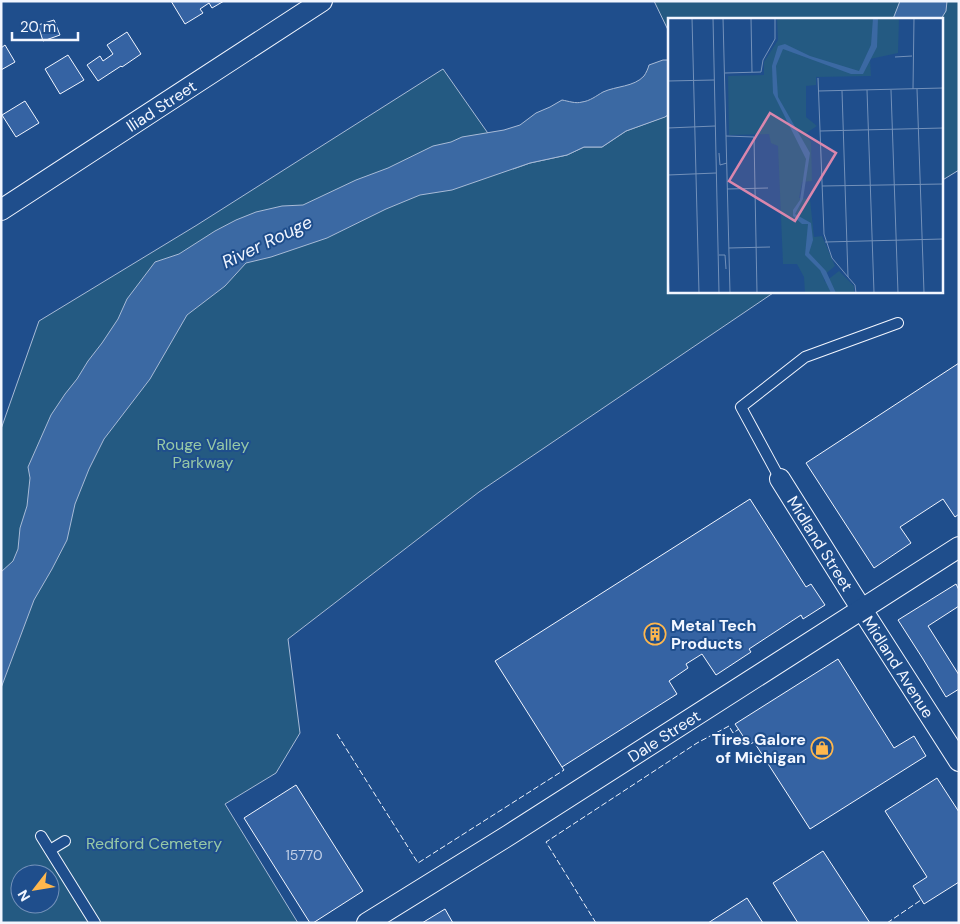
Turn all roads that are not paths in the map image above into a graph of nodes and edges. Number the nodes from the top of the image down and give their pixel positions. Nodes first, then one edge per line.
1 (322, 1) edge
2 (1, 210) edge
3 (898, 323) dead end
4 (780, 479) joint
5 (959, 547) edge
6 (862, 608) junction
7 (959, 761) edge
8 (41, 836) dead end
9 (65, 841) dead end
10 (50, 850) junction
11 (95, 923) edge
12 (367, 923) edge

1 - 2 street, Iliad Street
3 - 4 lane
4 - 6 street, Midland Street
5 - 6 street, Dale Street
6 - 7 street, Midland Avenue
6 - 12 street, Dale Street
8 - 10 lane
9 - 10 lane
10 - 11 lane

